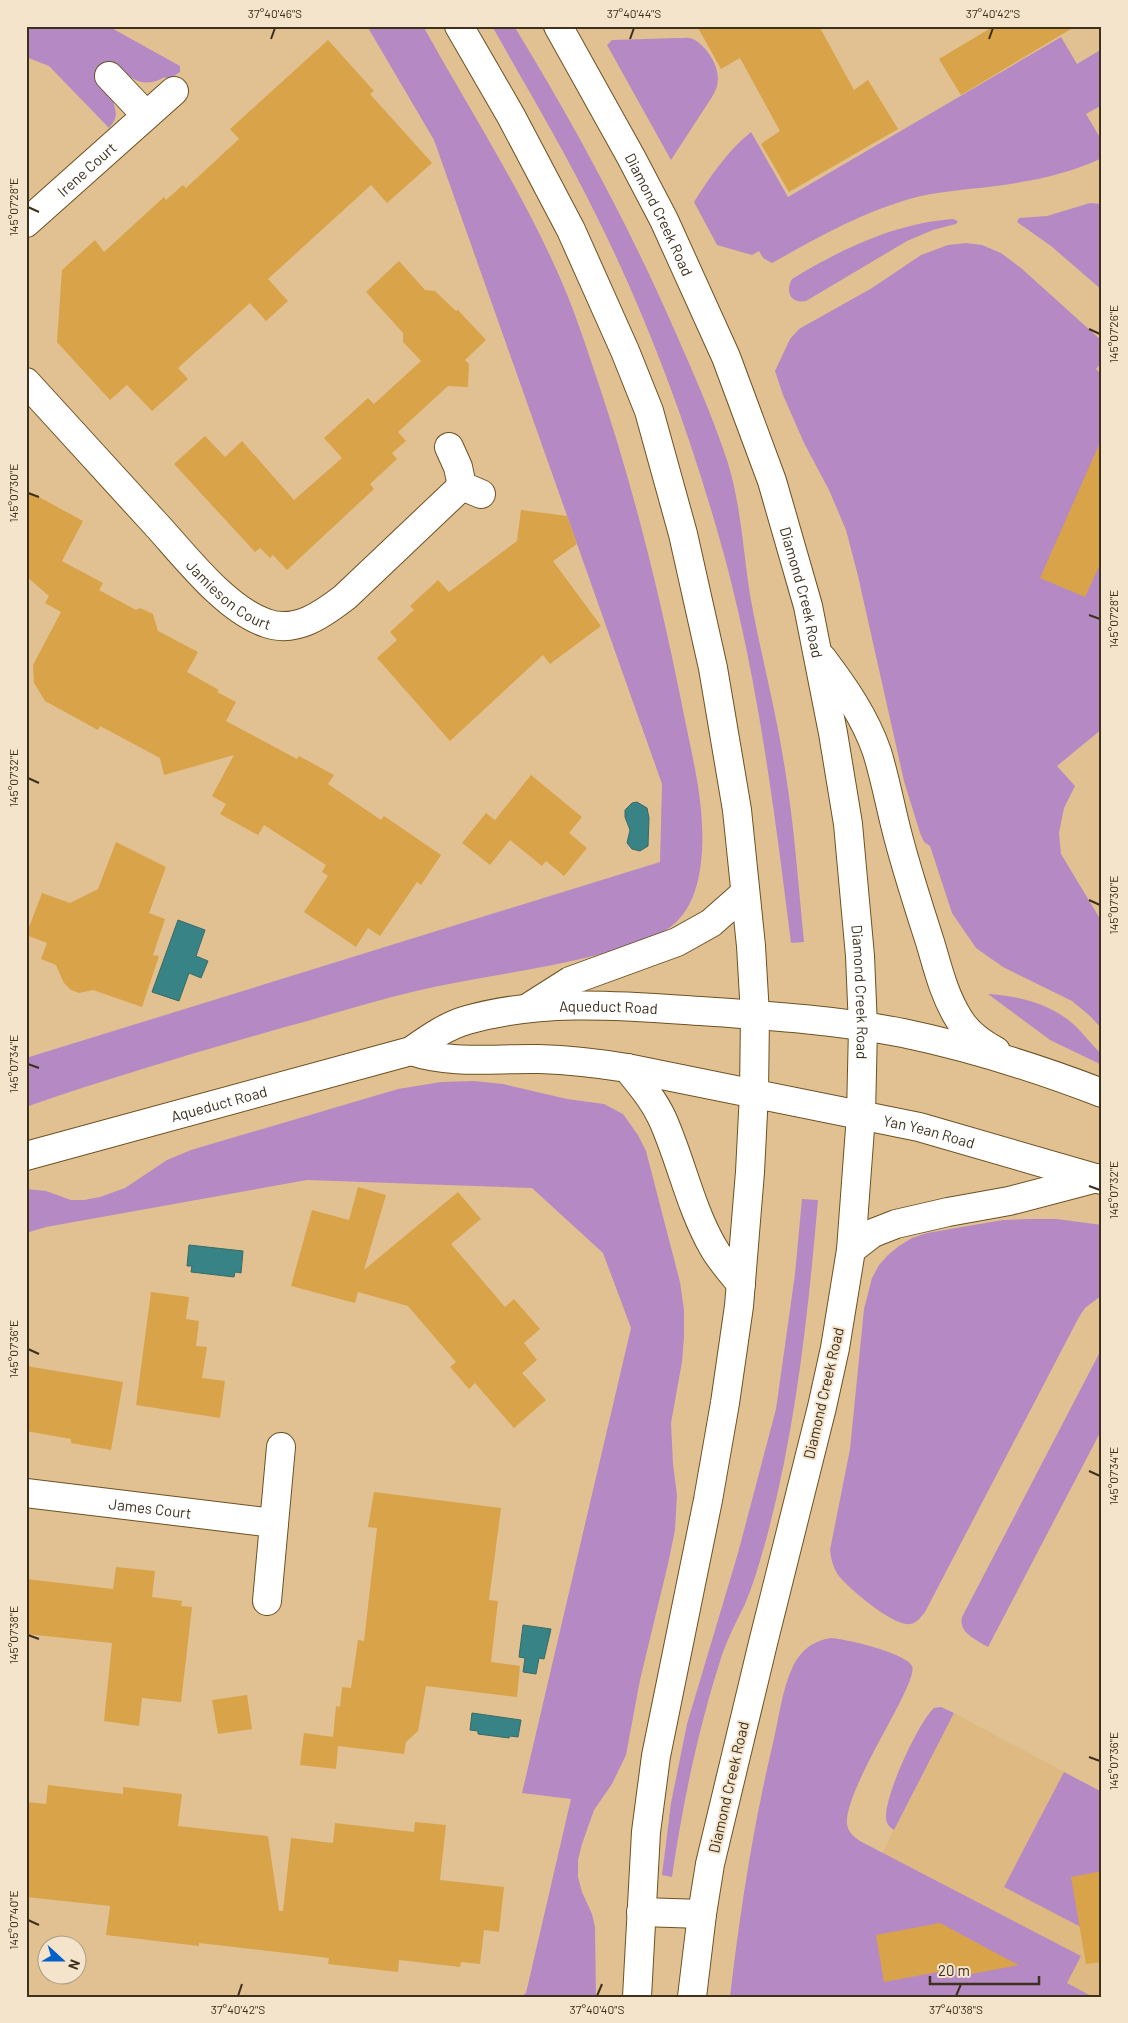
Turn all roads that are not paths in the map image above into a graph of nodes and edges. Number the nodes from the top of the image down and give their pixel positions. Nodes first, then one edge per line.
1 (459, 26) edge
2 (558, 26) edge
3 (109, 76) dead end
4 (174, 91) dead end
5 (146, 115) junction
6 (26, 223) edge
7 (26, 382) edge
8 (449, 447) dead end
9 (818, 653) junction
10 (746, 893) junction
11 (529, 1007) junction
12 (755, 1015) junction
13 (863, 1027) junction
14 (411, 1051) junction
15 (627, 1068) junction
16 (1038, 1070) junction
17 (754, 1093) junction
18 (1102, 1093) edge
19 (860, 1115) junction
20 (26, 1156) edge
21 (1099, 1179) edge
22 (852, 1250) junction
23 (741, 1284) junction
24 (281, 1447) dead end
25 (26, 1493) edge
26 (274, 1523) junction
27 (267, 1600) dead end
28 (641, 1912) junction
29 (702, 1914) junction
30 (638, 1997) edge
31 (692, 1997) edge

1 - 10 main road
2 - 9 main road, Diamond Creek Road
3 - 5 main road
4 - 5 main road, Irene Court
5 - 6 main road, Irene Court
7 - 8 main road, Jamieson Court
9 - 13 main road, Diamond Creek Road
9 - 16 main road
10 - 11 main road
10 - 12 main road
11 - 12 main road, Aqueduct Road
11 - 14 main road, Aqueduct Road
12 - 13 main road
12 - 17 main road
13 - 16 main road
13 - 19 main road, Diamond Creek Road
14 - 15 main road
14 - 20 main road, Aqueduct Road
15 - 17 main road
15 - 23 main road
16 - 18 main road
17 - 19 main road, Yan Yean Road
17 - 23 main road
19 - 21 main road, Yan Yean Road
19 - 22 main road, Diamond Creek Road
21 - 22 main road
22 - 29 main road, Diamond Creek Road
23 - 28 main road
24 - 26 main road
25 - 26 main road, James Court
26 - 27 main road
28 - 29 main road
28 - 30 main road
29 - 31 main road, Diamond Creek Road

